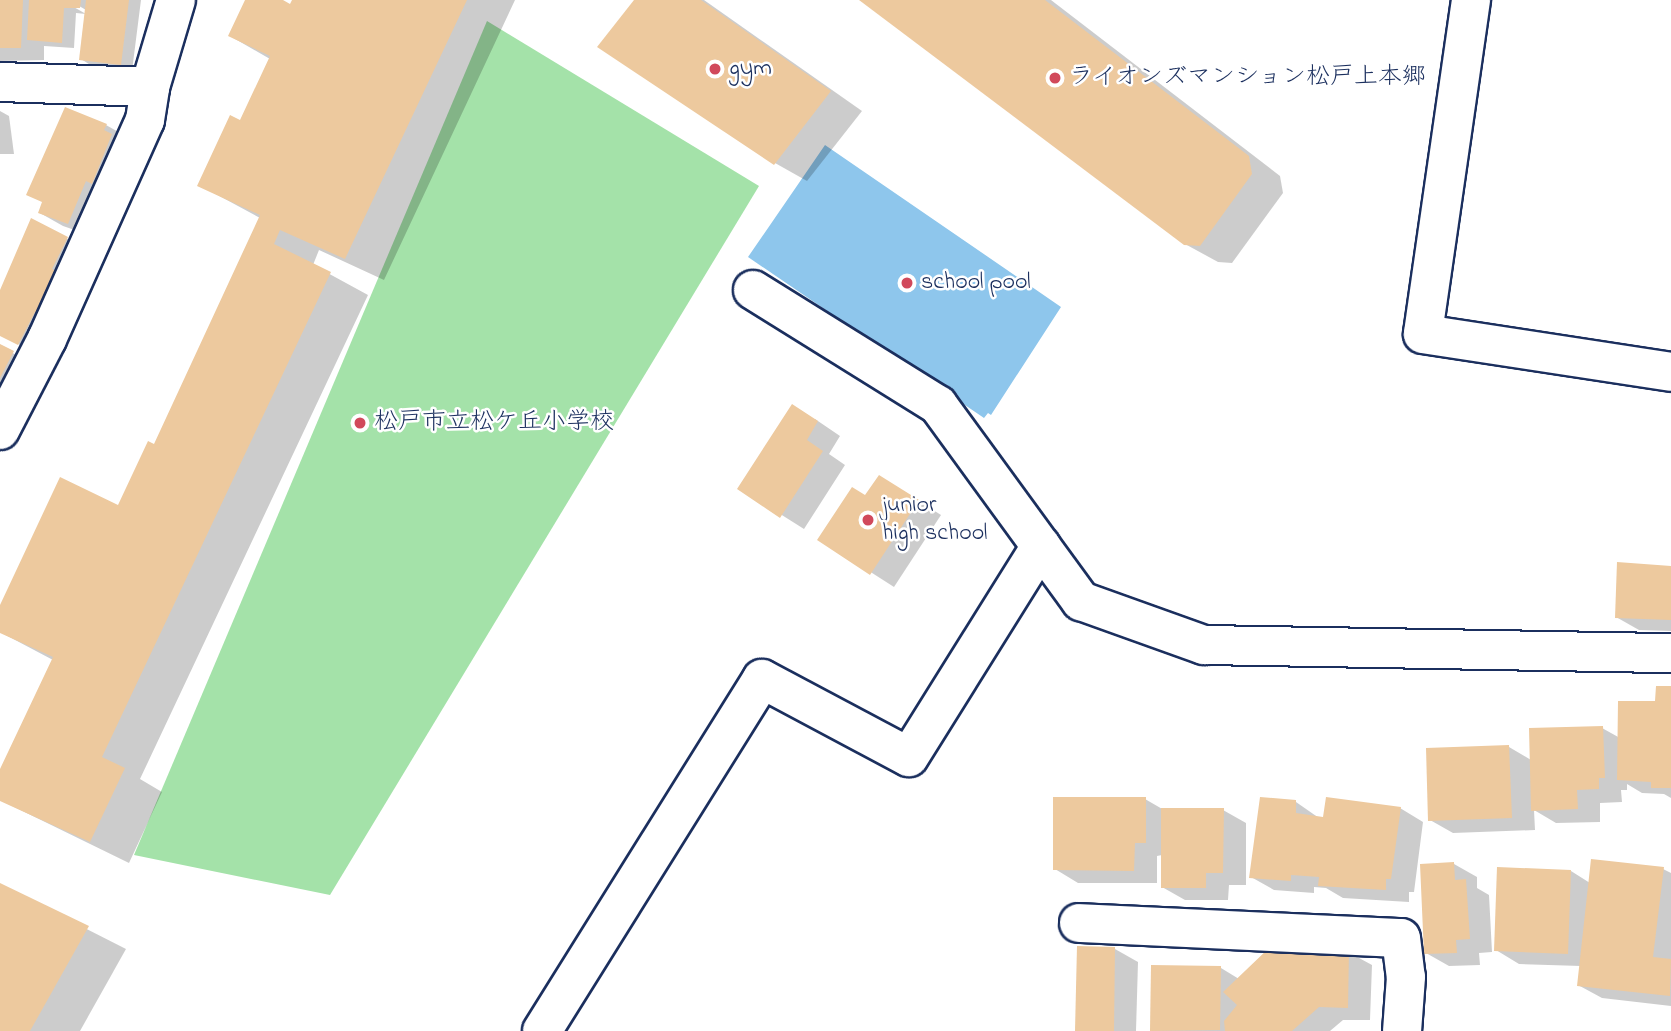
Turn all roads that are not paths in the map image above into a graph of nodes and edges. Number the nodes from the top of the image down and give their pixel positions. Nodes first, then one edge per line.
1 (176, 0) edge
2 (1471, 0) edge
3 (0, 82) edge
4 (150, 87) junction
5 (753, 290) dead end
6 (1671, 372) edge
7 (0, 430) edge
8 (1041, 546) junction
9 (1671, 653) edge
10 (1079, 923) dead end
11 (542, 1031) edge
12 (1402, 1031) edge

1 - 4 street
2 - 6 street
3 - 4 street
4 - 7 street
5 - 8 street
8 - 9 street
8 - 11 street
10 - 12 street

